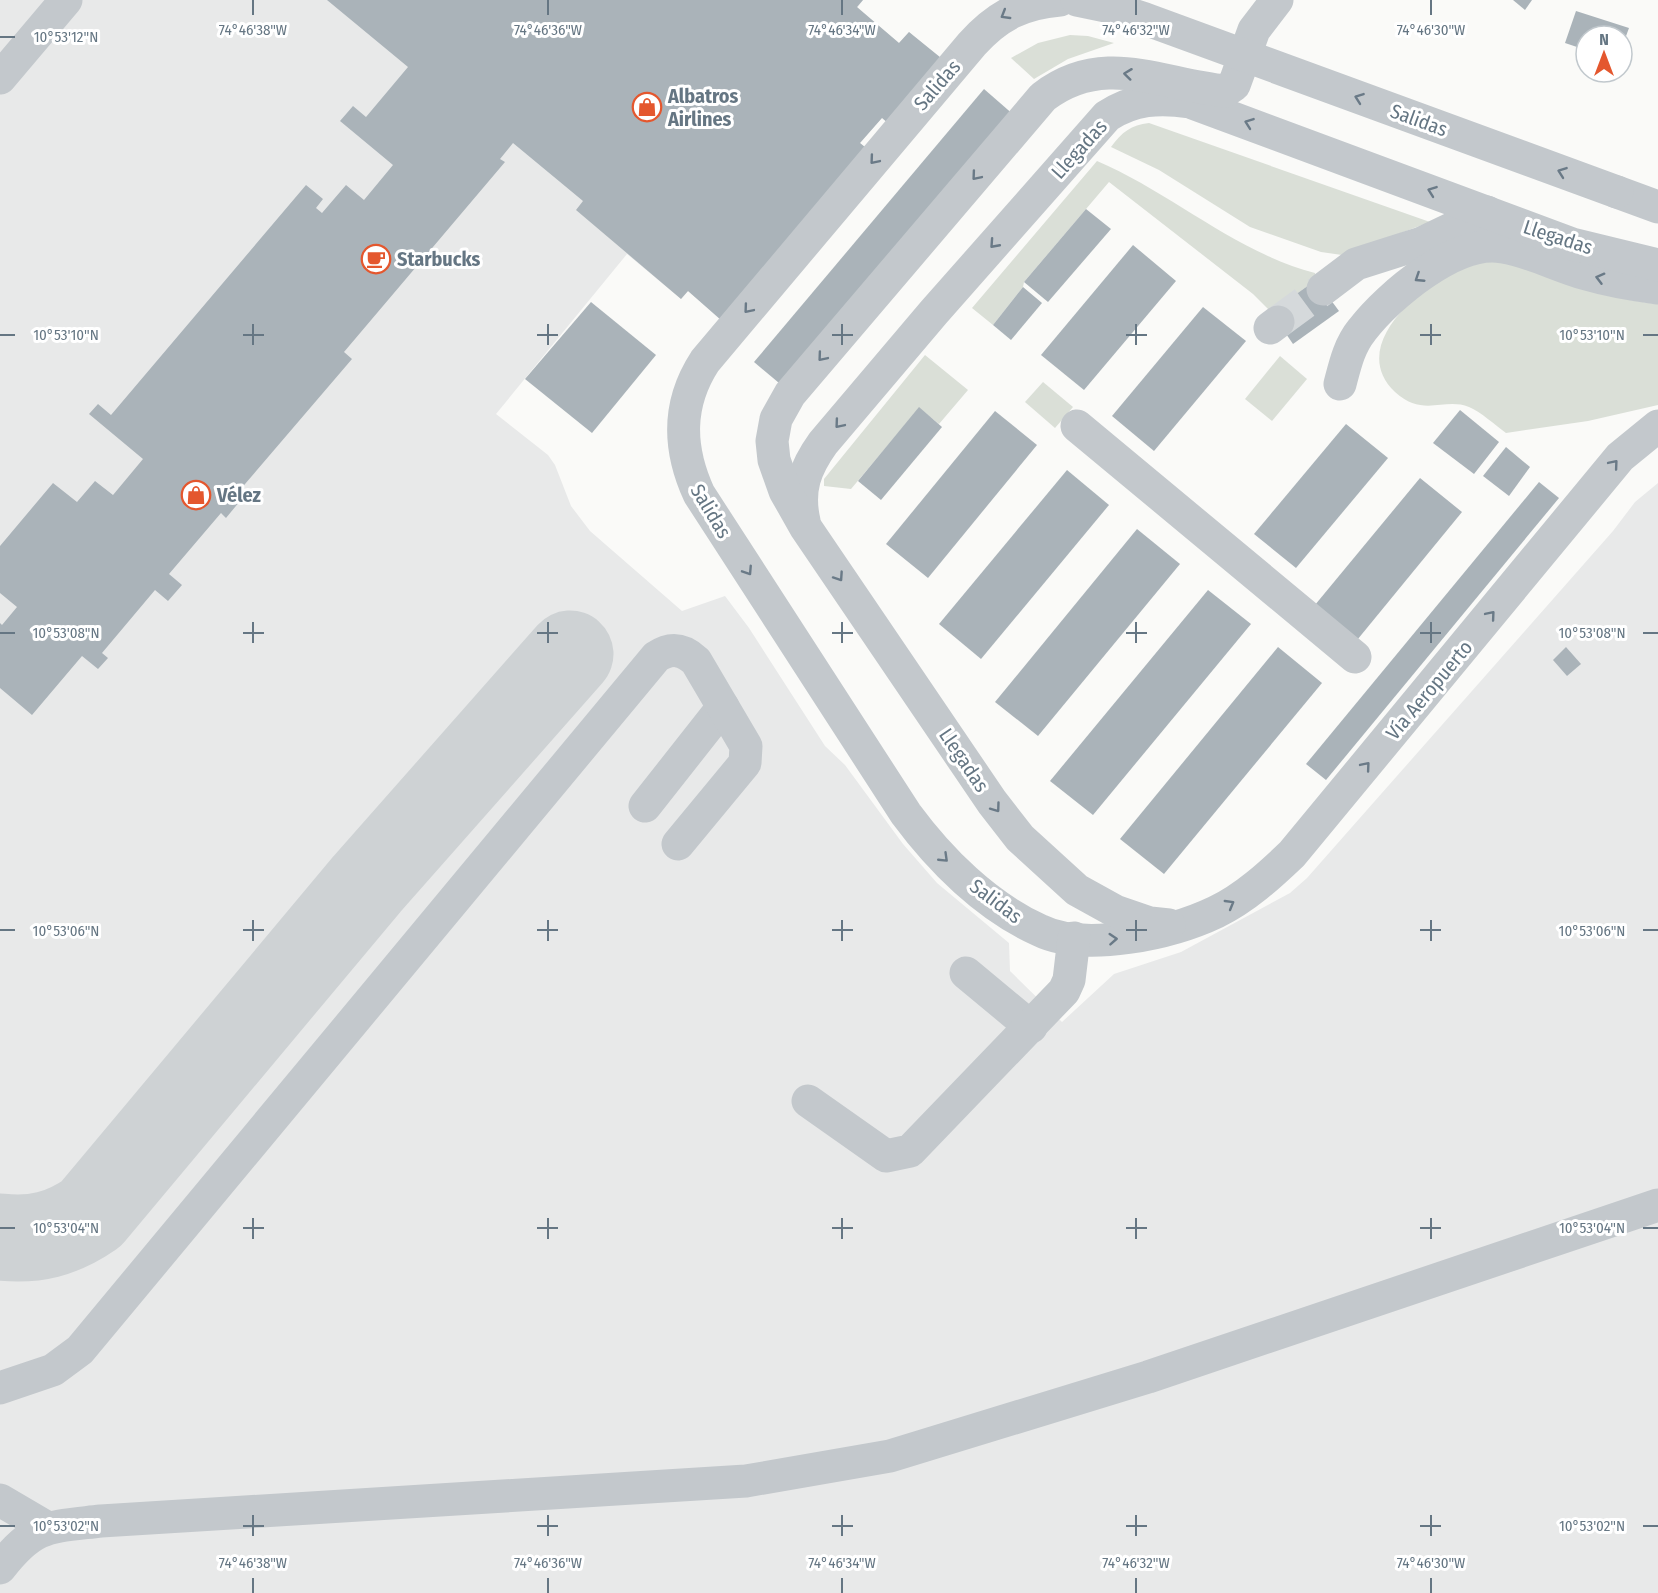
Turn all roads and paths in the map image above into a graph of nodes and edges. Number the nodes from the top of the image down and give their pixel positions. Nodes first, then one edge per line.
1 (66, 0) edge
2 (1060, 0) edge
3 (1077, 0) edge
4 (1277, 0) edge
5 (0, 78) edge
6 (1658, 207) edge
7 (1487, 212) junction
8 (1658, 265) edge
9 (1658, 288) edge
10 (1327, 296) tunnel mouth
11 (1340, 384) dead end
12 (1077, 426) dead end
13 (1658, 426) edge
14 (806, 528) junction
15 (1355, 657) dead end
16 (723, 707) junction
17 (645, 806) dead end
18 (678, 844) dead end
19 (1176, 926) junction
20 (1074, 938) junction
21 (966, 973) dead end
22 (1031, 1027) junction
23 (808, 1101) dead end
24 (1658, 1205) edge
25 (0, 1388) edge
26 (0, 1500) edge
27 (46, 1527) junction
28 (0, 1568) edge

1 - 5 street
2 -> 20 street, Salidas
6 -> 3 street, Salidas, bridge
4 -> 14 street, Llegadas
7 - 8 street, Llegadas
7 - 10 street
7 -> 14 street, Llegadas
9 -> 11 street
12 - 15 street
19 -> 13 street, Vía Aeropuerto
14 -> 19 street, Llegadas
16 - 17 street
16 - 18 street
16 - 25 street
20 -> 19 street, Salidas
20 - 22 street
21 - 22 street
22 - 23 street
24 - 27 street
26 - 27 street
27 - 28 street

